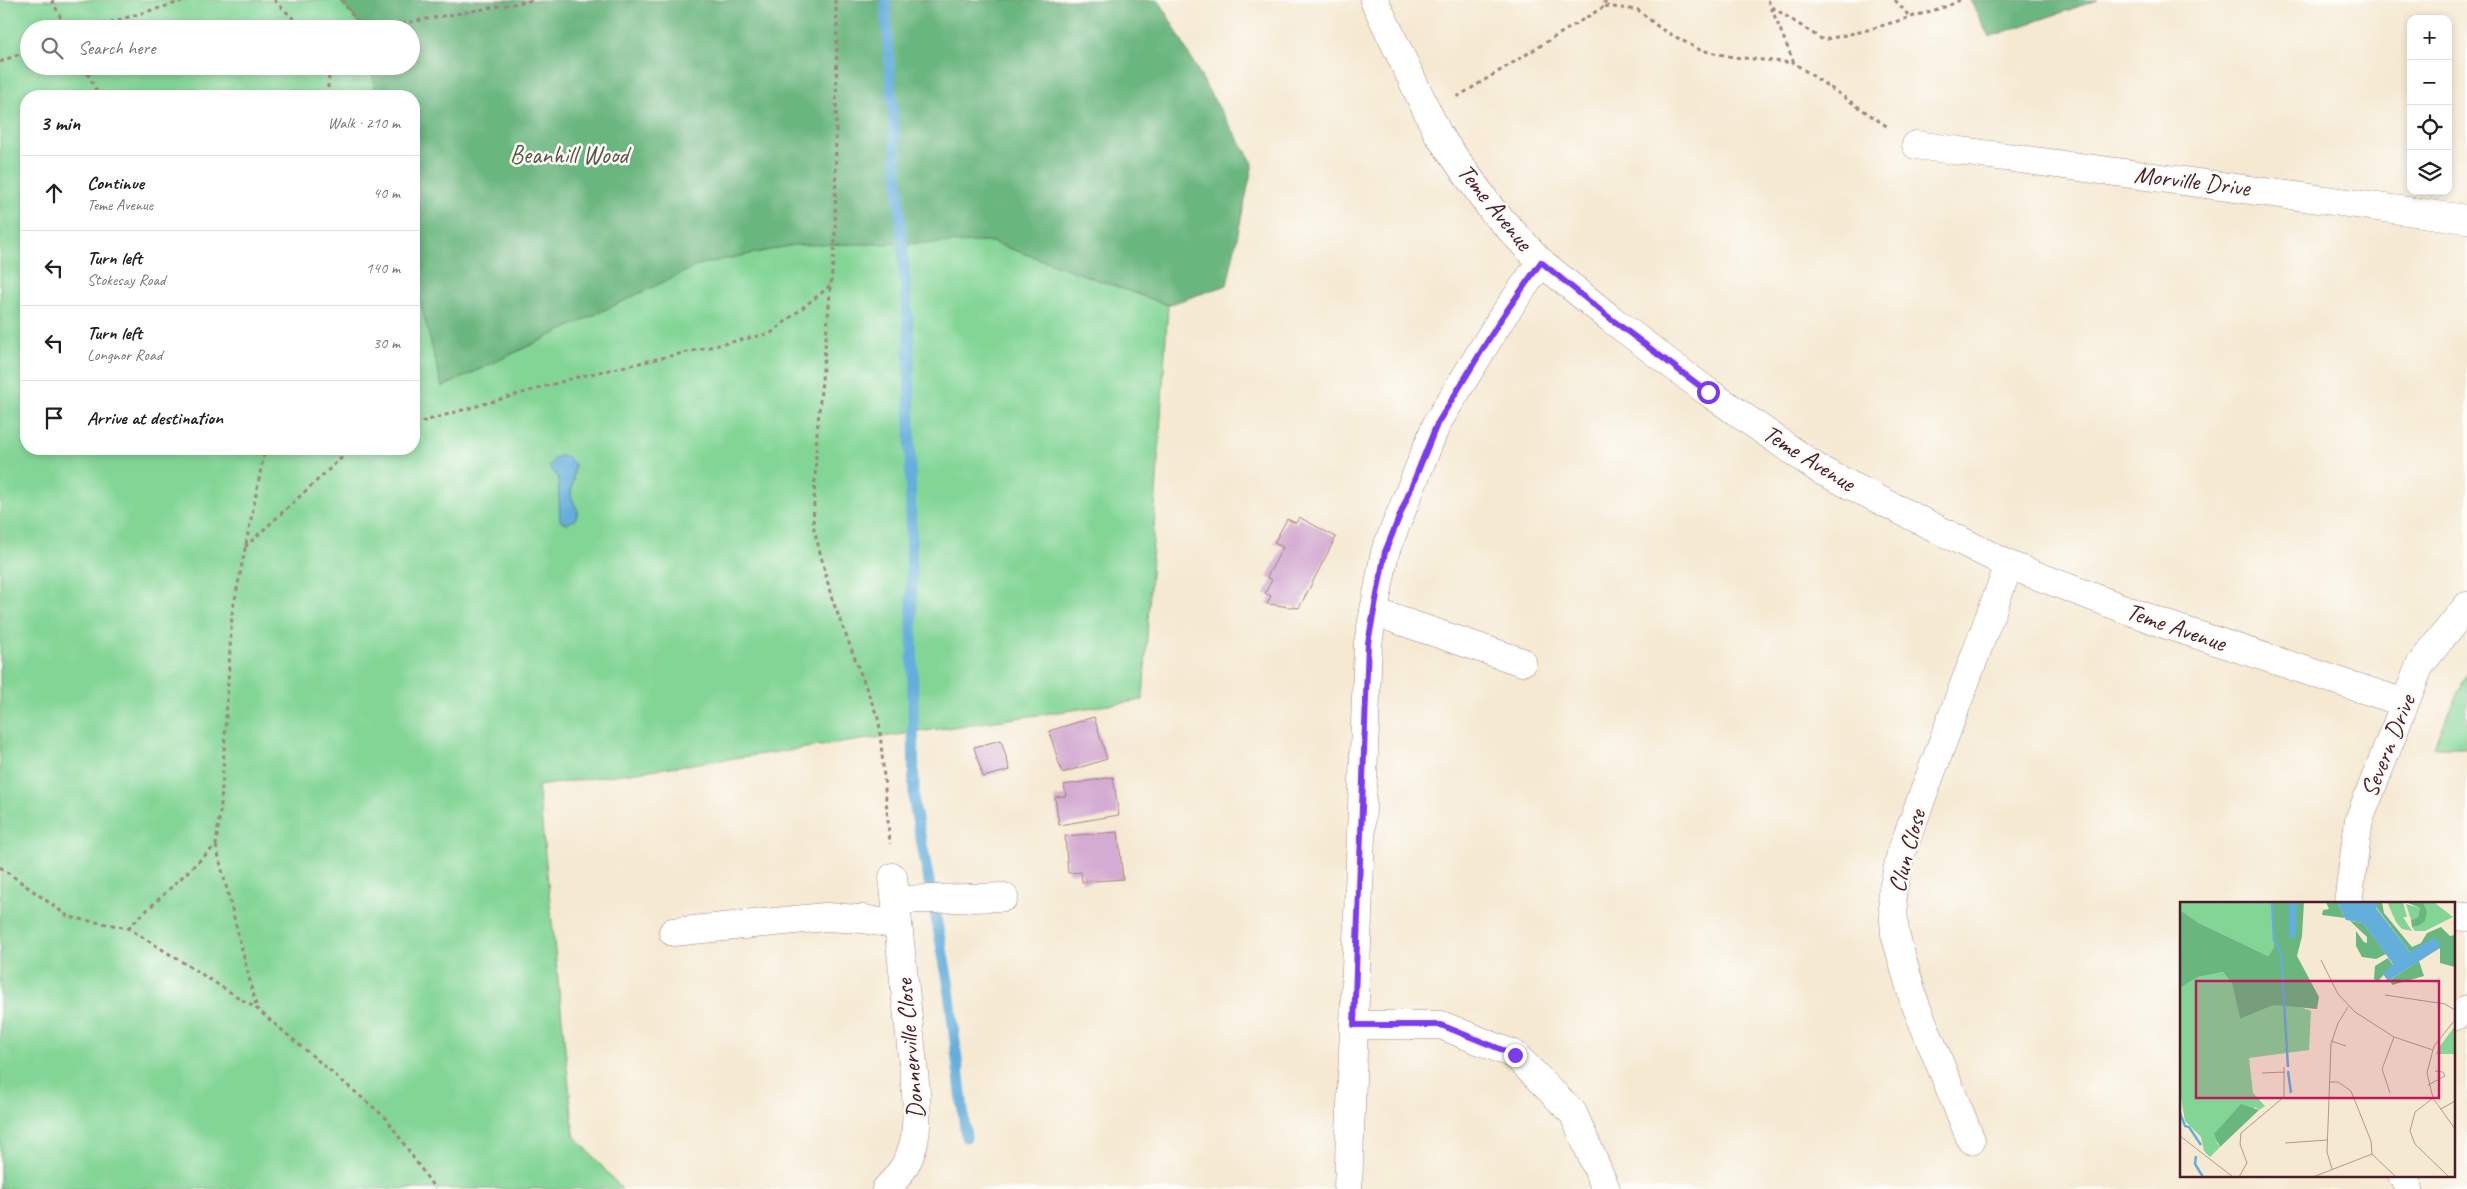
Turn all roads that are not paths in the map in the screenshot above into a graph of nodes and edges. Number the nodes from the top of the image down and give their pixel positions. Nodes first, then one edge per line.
1 (1374, 0) edge
2 (1916, 146) road end
3 (2467, 218) edge
4 (1541, 262) junction
5 (2009, 565) junction
6 (2467, 606) edge
7 (1374, 612) junction
8 (1522, 662) dead end
9 (2405, 703) junction
10 (1004, 897) dead end
11 (898, 900) junction
12 (2348, 902) edge
13 (2454, 916) edge
14 (2467, 917) edge
15 (673, 932) dead end
16 (2467, 1010) edge
17 (2454, 1016) edge
18 (1354, 1025) junction
19 (1971, 1140) dead end
20 (2402, 1176) edge
21 (886, 1189) edge
22 (1348, 1189) edge
23 (1606, 1189) edge
24 (2409, 1189) edge

1 - 4 street, Teme Avenue
2 - 3 street, Morville Drive
4 - 5 street, Teme Avenue
4 - 7 street
5 - 9 street, Teme Avenue
5 - 19 street, Clun Close
6 - 9 street, Severn Drive
7 - 8 street
7 - 18 street
9 - 12 street, Severn Drive
10 - 11 street
11 - 15 street
11 - 21 street, Donnerville Close
13 - 14 street
16 - 17 street
18 - 22 street
18 - 23 street
20 - 24 street

